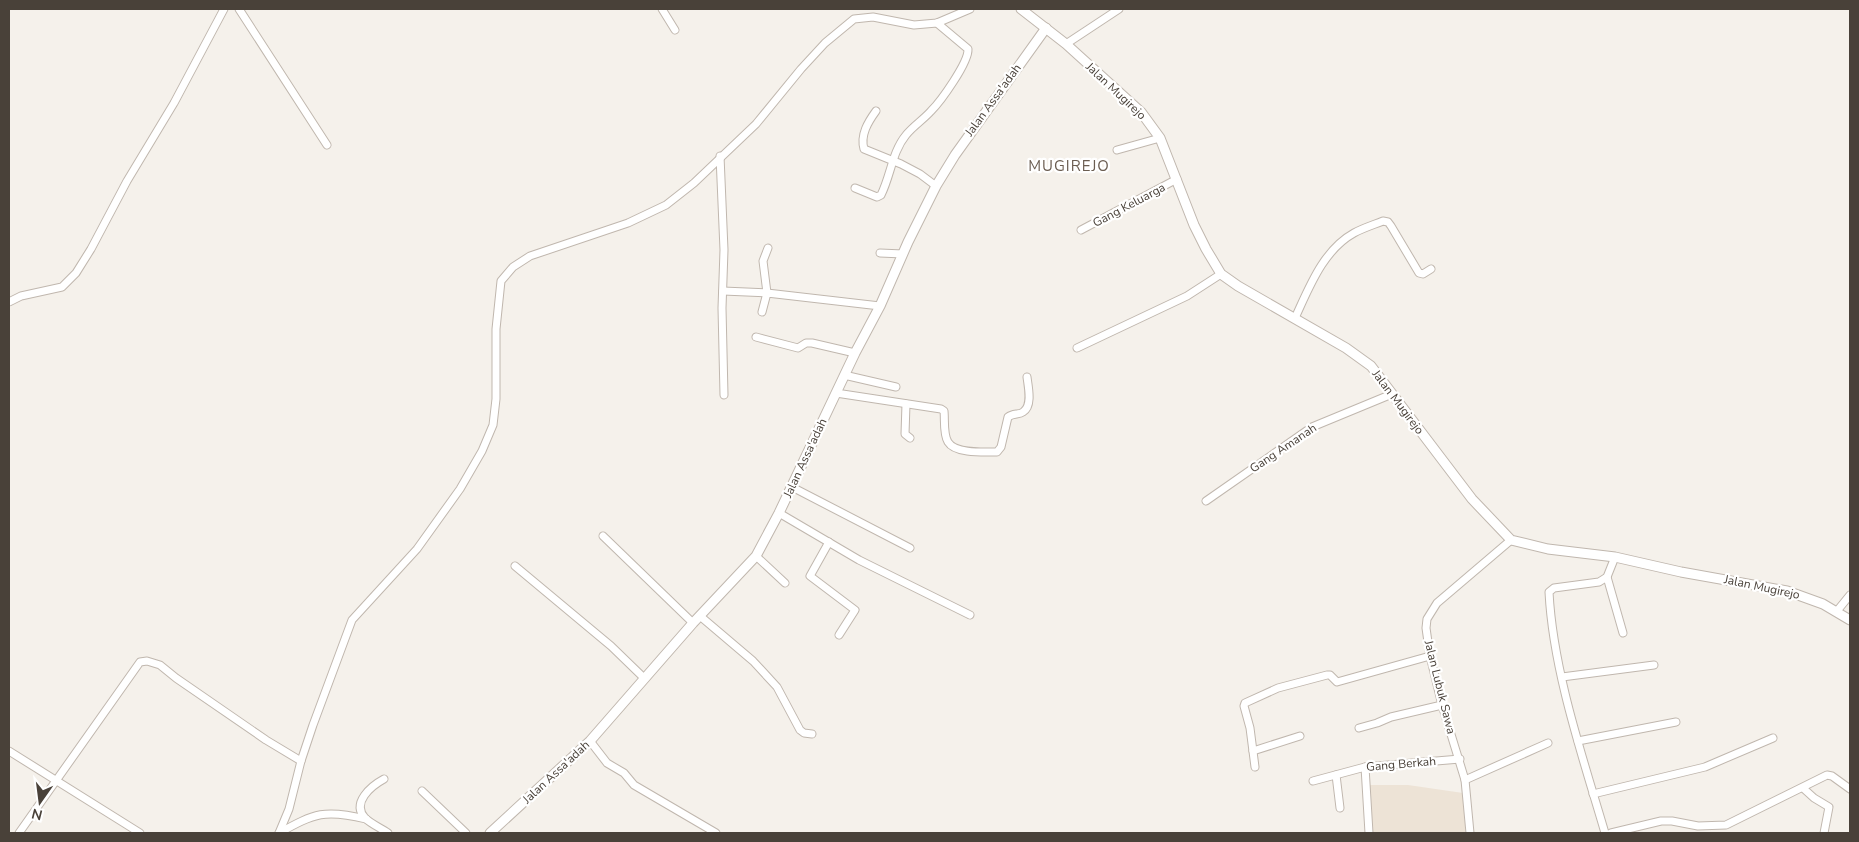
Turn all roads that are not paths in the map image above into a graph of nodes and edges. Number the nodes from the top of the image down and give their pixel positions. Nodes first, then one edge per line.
1 (224, 9) edge
2 (239, 9) edge
3 (662, 9) edge
4 (970, 9) edge
5 (1021, 9) edge
6 (1119, 9) edge
7 (937, 23) junction
8 (1046, 28) junction
9 (675, 30) dead end
10 (1066, 44) junction
11 (876, 111) dead end
12 (1160, 138) junction
13 (327, 145) dead end
14 (1117, 150) dead end
15 (720, 156) junction
16 (893, 160) junction
17 (1177, 179) junction
18 (936, 186) junction
19 (855, 188) dead end
20 (1081, 230) dead end
21 (768, 248) dead end
22 (880, 253) dead end
23 (903, 254) junction
24 (1431, 269) dead end
25 (1222, 274) junction
26 (723, 291) junction
27 (767, 293) junction
28 (9, 302) edge
29 (880, 306) junction
30 (762, 312) dead end
31 (1294, 318) junction
32 (756, 337) dead end
33 (1078, 348) dead end
34 (855, 353) junction
35 (844, 375) junction
36 (1027, 377) dead end
37 (896, 387) dead end
38 (836, 393) junction
39 (1392, 394) junction
40 (724, 395) dead end
41 (906, 404) junction
42 (910, 438) dead end
43 (792, 487) junction
44 (1206, 501) dead end
45 (779, 513) junction
46 (603, 536) dead end
47 (1511, 540) junction
48 (830, 542) junction
49 (910, 548) dead end
50 (756, 556) junction
51 (1615, 557) junction
52 (515, 566) dead end
53 (1607, 576) junction
54 (785, 584) dead end
55 (1850, 596) edge
56 (1837, 611) junction
57 (970, 615) dead end
58 (700, 616) junction
59 (1850, 620) edge
60 (693, 623) junction
61 (1622, 633) dead end
62 (839, 635) dead end
63 (1430, 656) junction
64 (1654, 665) dead end
65 (1562, 677) junction
66 (644, 678) junction
67 (1442, 704) junction
68 (1676, 722) dead end
69 (1359, 728) dead end
70 (812, 734) dead end
71 (1300, 736) dead end
72 (1773, 738) dead end
73 (1578, 741) junction
74 (590, 742) junction
75 (1548, 743) dead end
76 (9, 751) edge
77 (1253, 751) junction
78 (1460, 759) junction
79 (301, 761) junction
80 (1255, 767) dead end
81 (1365, 767) junction
82 (1336, 775) junction
83 (384, 779) dead end
84 (1465, 780) junction
85 (57, 781) junction
86 (1313, 781) dead end
87 (1803, 788) junction
88 (1850, 789) edge
89 (422, 791) dead end
90 (1593, 794) junction
91 (1340, 808) dead end
92 (366, 819) junction
93 (1726, 825) junction
94 (19, 833) edge
95 (140, 833) edge
96 (279, 833) edge
97 (388, 833) edge
98 (466, 833) edge
99 (490, 833) edge
100 (716, 833) edge
101 (1369, 833) edge
102 (1470, 833) edge
103 (1605, 833) edge
104 (1611, 833) edge
105 (1730, 833) edge
106 (1824, 833) edge

1 - 28 street
2 - 13 street
3 - 9 street
4 - 7 street
5 - 8 street, Jalan Mugirejo
6 - 10 street
7 - 15 street
7 - 16 street
8 - 10 street, Jalan Mugirejo
8 - 18 street, Jalan Assa'adah
10 - 12 street, Jalan Mugirejo
11 - 16 street
12 - 14 street
12 - 17 street, Jalan Mugirejo
15 - 26 street
15 - 79 street
16 - 18 street
16 - 19 street
17 - 20 street, Gang Keluarga
17 - 25 street, Jalan Mugirejo
18 - 23 street, Jalan Assa'adah
21 - 27 street
22 - 23 street
23 - 29 street, Jalan Assa'adah
24 - 31 street
25 - 31 street, Jalan Mugirejo
25 - 33 street
26 - 27 street
26 - 40 street
27 - 29 street
27 - 30 street
29 - 34 street, Jalan Assa'adah
31 - 39 street, Jalan Mugirejo
32 - 34 street
34 - 35 street, Jalan Assa'adah
35 - 37 street
35 - 38 street, Jalan Assa'adah
36 - 41 street
38 - 41 street
38 - 43 street, Jalan Assa'adah
39 - 44 street, Gang Amanah
39 - 47 street, Jalan Mugirejo
41 - 42 street
43 - 45 street, Jalan Assa'adah
43 - 49 street
45 - 48 street
45 - 50 street, Jalan Assa'adah
46 - 60 street
47 - 51 street, Jalan Mugirejo
47 - 63 street, Jalan Lubuk Sawa
48 - 57 street
48 - 62 street
50 - 54 street
50 - 58 street, Jalan Assa'adah
51 - 53 street
51 - 56 street, Jalan Mugirejo
52 - 66 street
53 - 61 street
53 - 65 street
55 - 56 street
56 - 59 street, Jalan Mugirejo
58 - 60 street, Jalan Assa'adah
58 - 70 street
60 - 66 street, Jalan Assa'adah
63 - 67 street, Jalan Lubuk Sawa
63 - 77 street
64 - 65 street
65 - 73 street
66 - 74 street, Jalan Assa'adah
67 - 69 street
67 - 78 street, Jalan Lubuk Sawa
68 - 73 street
71 - 77 street
72 - 90 street
73 - 90 street
74 - 99 street, Jalan Assa'adah
74 - 100 street
75 - 84 street
76 - 85 street
77 - 80 street
78 - 81 street, Gang Berkah
78 - 84 street, Jalan Lubuk Sawa
79 - 85 street
79 - 96 street
81 - 82 street, Gang Berkah
81 - 101 street
82 - 86 street, Gang Berkah
82 - 91 street
83 - 92 street
84 - 102 street, Jalan Lubuk Sawa
85 - 94 street
85 - 95 street
87 - 88 street
87 - 93 street
87 - 106 street
89 - 98 street
90 - 103 street
92 - 96 street
92 - 97 street
93 - 104 street
93 - 105 street

